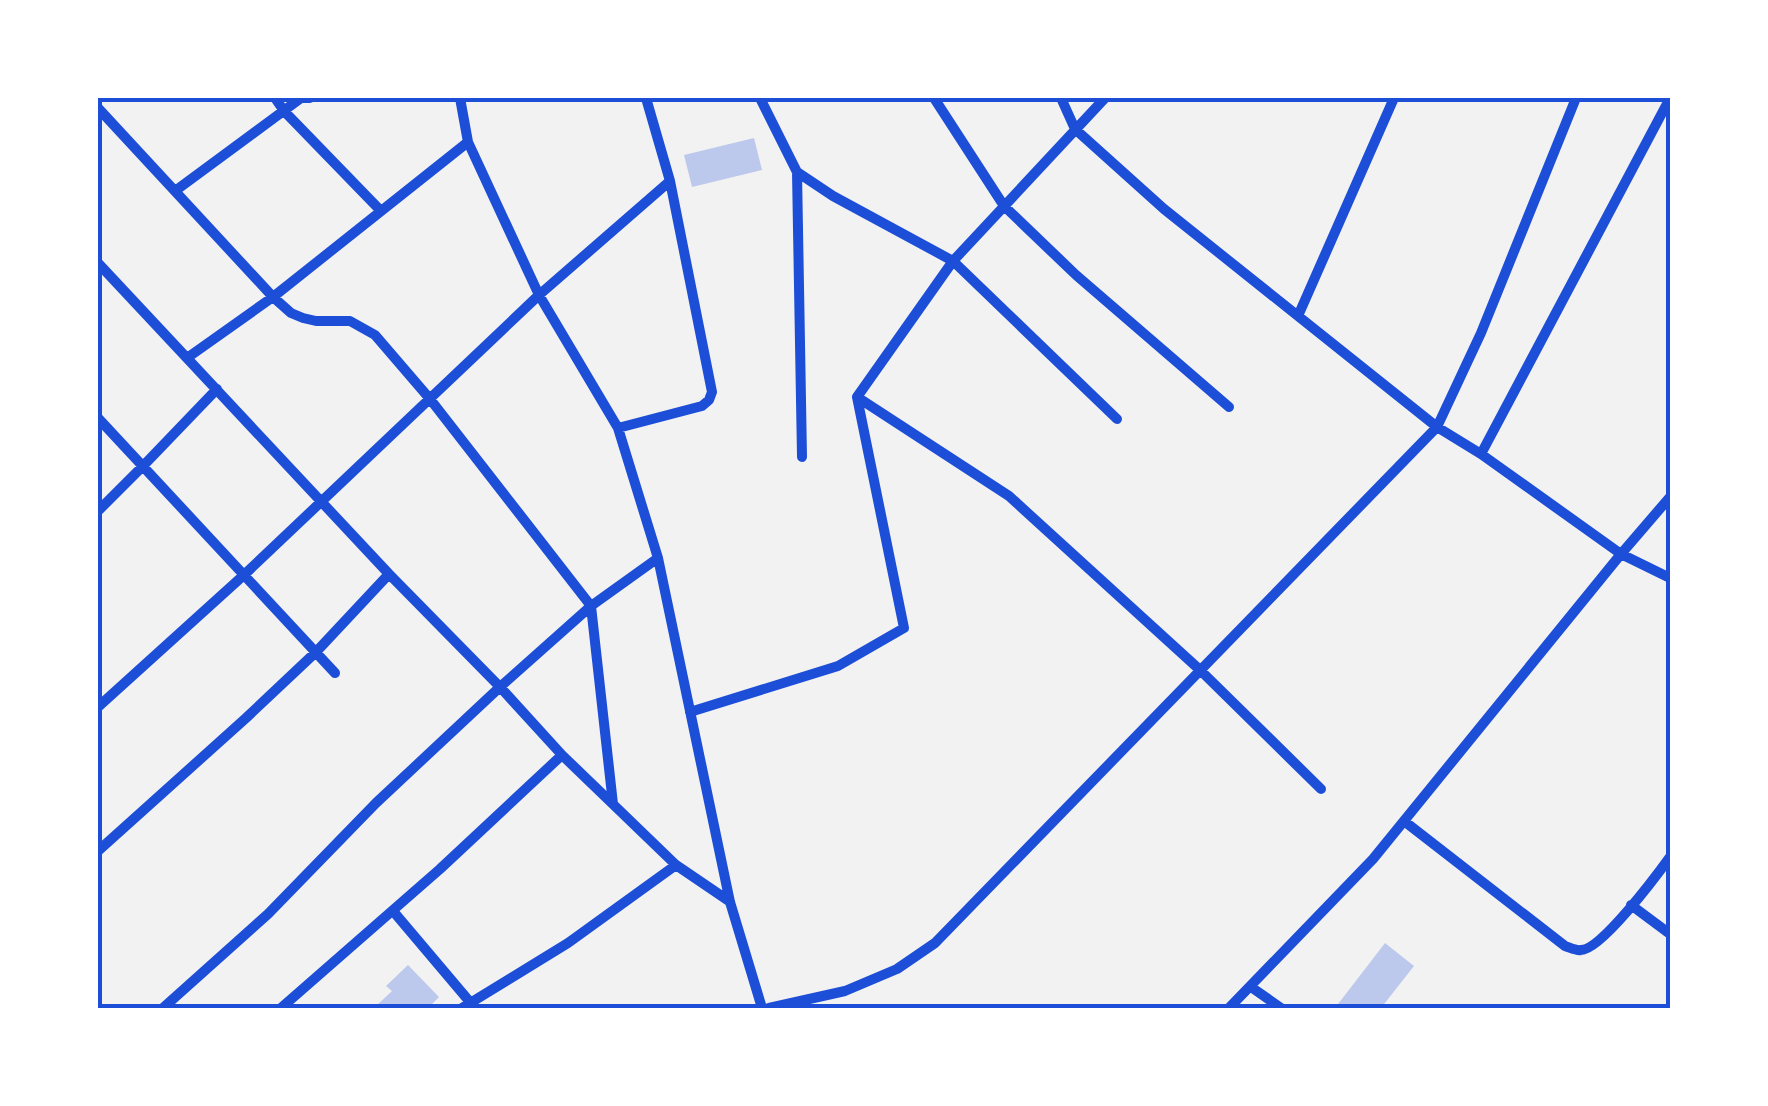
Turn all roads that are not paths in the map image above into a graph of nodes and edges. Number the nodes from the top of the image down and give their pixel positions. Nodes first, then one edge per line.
1 (275, 98) edge
2 (301, 98) edge
3 (310, 98) edge
4 (460, 98) edge
5 (646, 98) edge
6 (760, 98) edge
7 (934, 98) edge
8 (1061, 98) edge
9 (1104, 98) edge
10 (1394, 98) edge
11 (1576, 98) edge
12 (1670, 98) edge
13 (98, 108) edge
14 (284, 111) junction
15 (1076, 129) junction
16 (468, 142) junction
17 (797, 172) junction
18 (670, 182) junction
19 (175, 191) junction
20 (1004, 206) junction
21 (380, 210) junction
22 (953, 260) junction
23 (98, 263) edge
24 (539, 295) junction
25 (273, 297) junction
26 (1298, 316) junction
27 (187, 358) junction
28 (217, 389) junction
29 (857, 398) junction
30 (430, 399) junction
31 (1229, 407) dead end
32 (98, 418) edge
33 (1117, 419) dead end
34 (1437, 427) junction
35 (618, 428) junction
36 (1480, 454) junction
37 (802, 457) dead end
38 (144, 466) junction
39 (1670, 497) edge
40 (322, 502) junction
41 (98, 510) edge
42 (1622, 554) junction
43 (658, 558) junction
44 (245, 574) junction
45 (389, 574) junction
46 (1670, 578) edge
47 (591, 606) junction
48 (316, 652) junction
49 (1200, 670) junction
50 (335, 672) dead end
51 (500, 687) junction
52 (98, 706) edge
53 (690, 712) junction
54 (562, 755) junction
55 (1321, 789) dead end
56 (613, 805) junction
57 (1404, 821) junction
58 (98, 850) edge
59 (1670, 857) edge
60 (676, 865) junction
61 (730, 902) junction
62 (1631, 905) junction
63 (393, 910) junction
64 (1670, 934) edge
65 (1251, 987) junction
66 (469, 1007) edge
67 (163, 1008) edge
68 (281, 1008) edge
69 (766, 1008) edge
70 (1229, 1008) edge
71 (1281, 1008) edge

1 - 14 street
2 - 3 street
2 - 14 street
4 - 16 street
5 - 18 street
6 - 17 street
7 - 20 street
8 - 15 street
9 - 15 street
10 - 26 street
11 - 34 street
12 - 36 street
13 - 19 street
14 - 19 street
14 - 21 street
15 - 20 street
15 - 26 street
16 - 21 street
16 - 24 street
17 - 22 street
17 - 37 street
18 - 24 street
18 - 35 street
19 - 25 street
20 - 22 street
20 - 31 street
21 - 25 street
22 - 29 street
22 - 33 street
23 - 27 street
24 - 30 street
24 - 35 street
25 - 27 street
25 - 30 street
26 - 34 street
27 - 28 street
28 - 38 street
28 - 40 street
29 - 49 street
29 - 53 street
30 - 40 street
30 - 47 street
32 - 38 street
34 - 36 street
34 - 49 street
35 - 43 street
36 - 42 street
38 - 41 street
38 - 44 street
39 - 42 street
40 - 44 street
40 - 45 street
42 - 46 street
42 - 57 street
43 - 47 street
43 - 53 street
44 - 48 street
44 - 52 street
45 - 48 street
45 - 51 street
47 - 51 street
47 - 56 street
48 - 50 street
48 - 58 street
49 - 55 street
49 - 69 street
51 - 54 street
51 - 67 street
53 - 61 street
54 - 56 street
54 - 63 street
56 - 60 street
57 - 62 street
57 - 65 street
59 - 62 street
60 - 61 street
60 - 66 street
61 - 69 street
62 - 64 street
63 - 66 street
63 - 68 street
65 - 70 street
65 - 71 street

